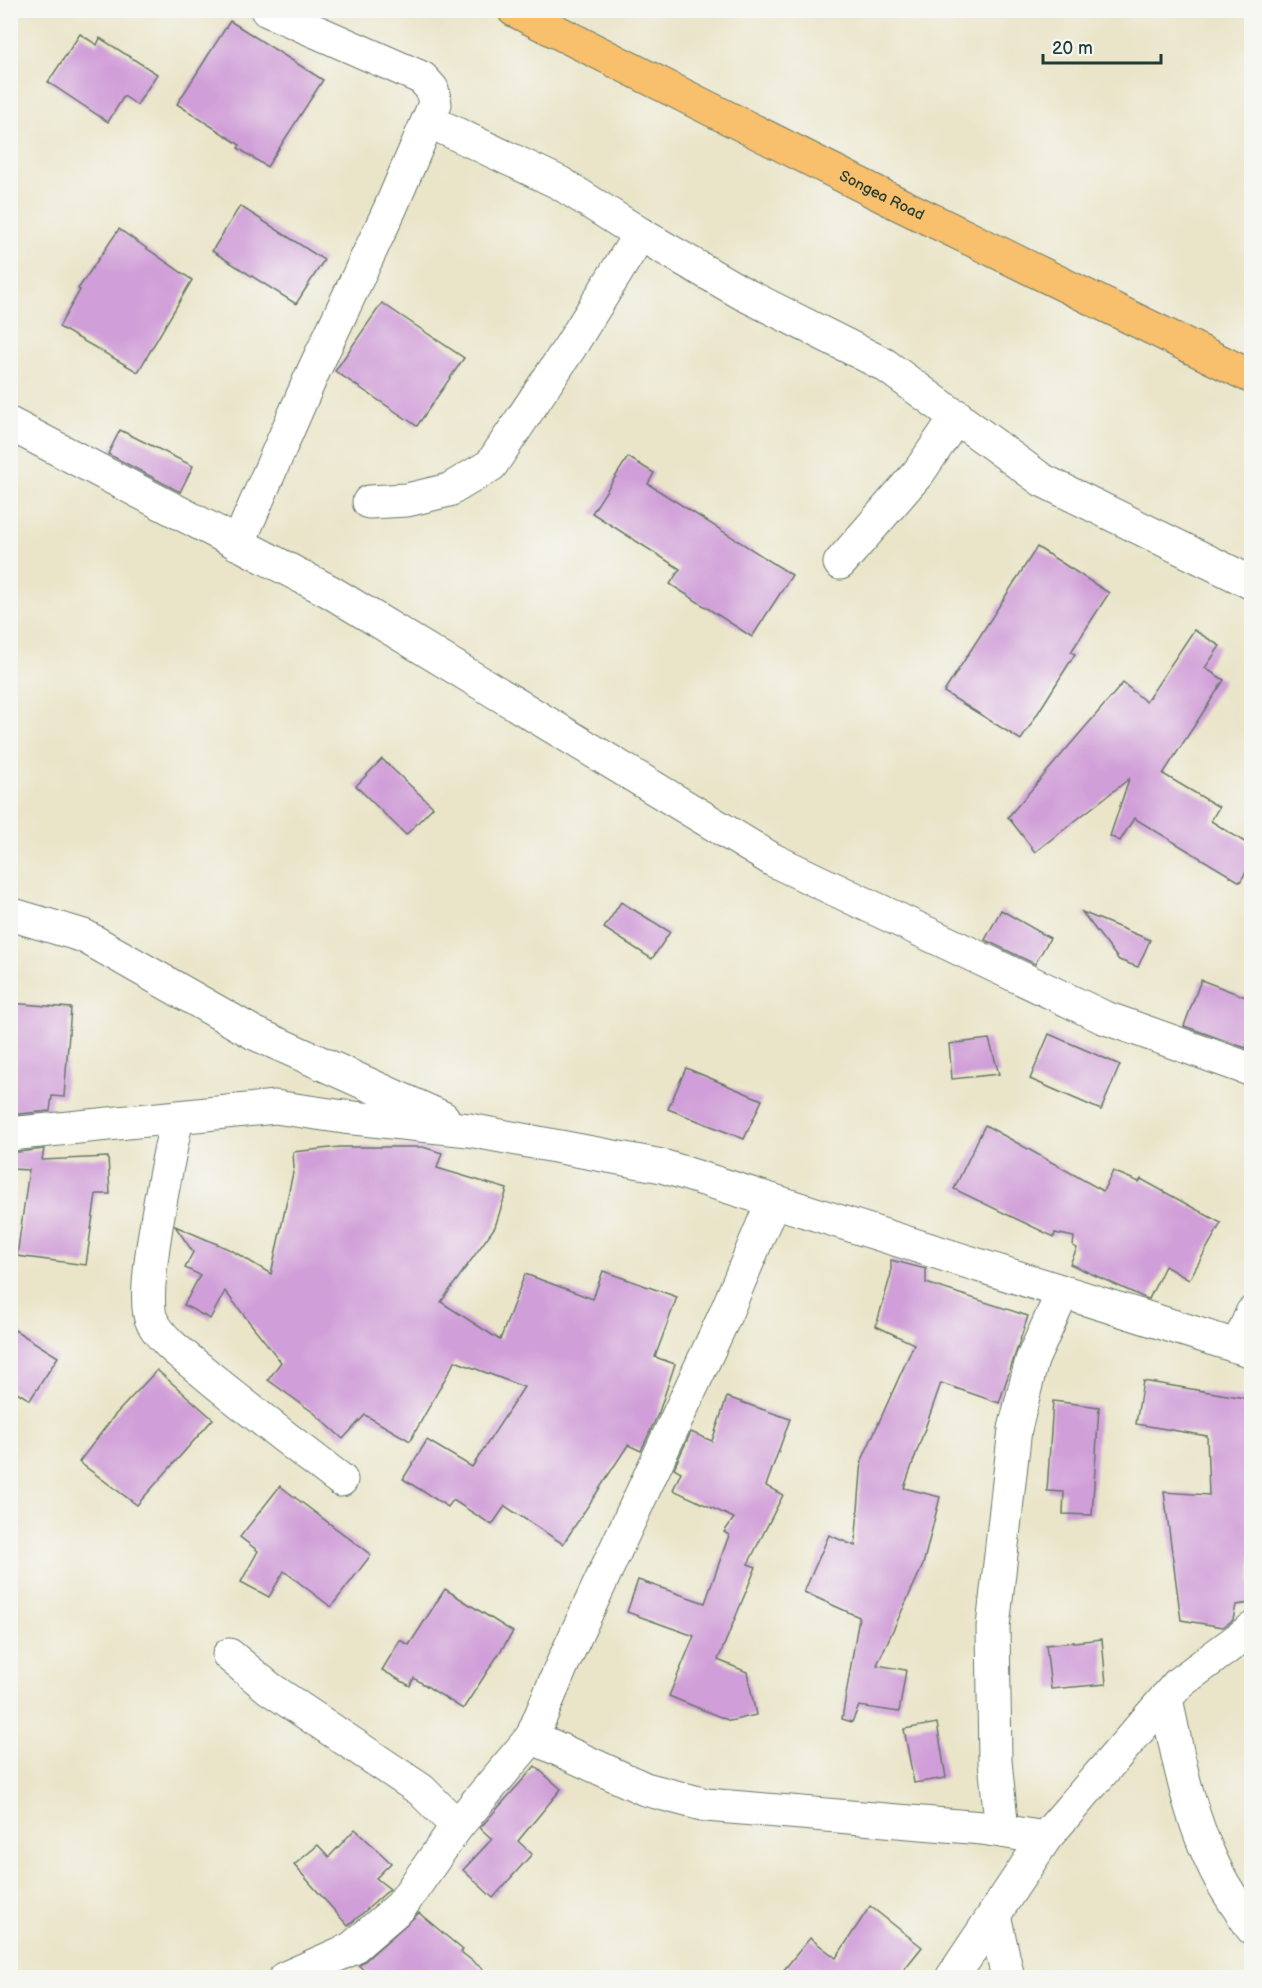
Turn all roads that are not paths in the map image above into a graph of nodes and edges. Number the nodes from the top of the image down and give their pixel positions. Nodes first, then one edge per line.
1 (267, 10) edge
2 (513, 10) edge
3 (429, 121) junction
4 (640, 234) junction
5 (1251, 377) edge
6 (957, 416) junction
7 (10, 424) edge
8 (369, 502) dead end
9 (238, 544) junction
10 (840, 563) dead end
11 (1251, 583) edge
12 (10, 914) edge
13 (1251, 1070) edge
14 (177, 1118) junction
15 (470, 1130) junction
16 (10, 1134) edge
17 (773, 1201) junction
18 (1063, 1292) junction
19 (1251, 1313) edge
20 (1245, 1349) edge
21 (341, 1480) dead end
22 (1251, 1629) edge
23 (229, 1655) dead end
24 (1166, 1698) junction
25 (532, 1737) junction
26 (457, 1826) junction
27 (1002, 1831) junction
28 (1045, 1838) junction
29 (994, 1915) junction
30 (1251, 1928) edge
31 (285, 1977) edge
32 (952, 1977) edge
33 (1008, 1977) edge

1 - 3 street
2 - 5 highway, Songea Road
3 - 4 street
3 - 9 street
4 - 6 street
4 - 8 street
6 - 10 street
6 - 11 street
7 - 9 street
9 - 13 street
12 - 15 street
14 - 15 street
14 - 16 street
14 - 21 street
15 - 17 street
17 - 18 street
17 - 25 street
18 - 20 street
18 - 27 street
19 - 20 street
22 - 24 street
23 - 26 street
24 - 28 street
24 - 30 street
25 - 26 street
25 - 27 street
26 - 31 street
27 - 28 street
28 - 29 street
29 - 32 street
29 - 33 street

